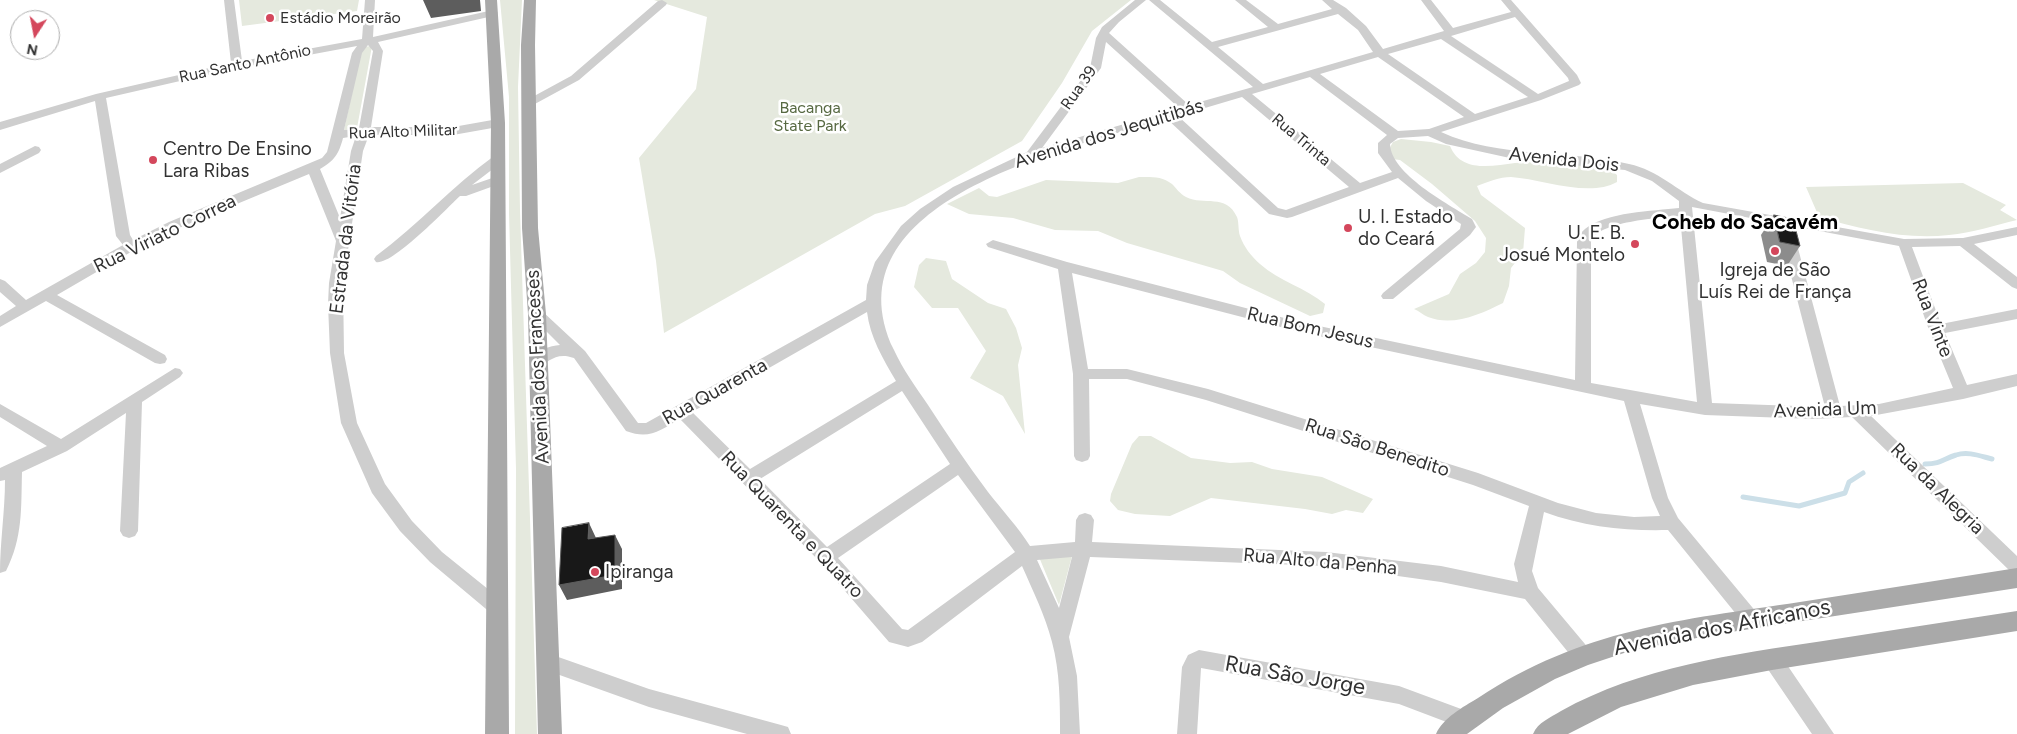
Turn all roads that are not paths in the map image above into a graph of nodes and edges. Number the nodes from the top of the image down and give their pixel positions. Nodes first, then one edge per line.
1 (229, 0) edge
2 (370, 0) edge
3 (530, 0) edge
4 (1141, 0) edge
5 (1154, 0) edge
6 (1240, 0) edge
7 (1426, 0) edge
8 (1506, 0) edge
9 (662, 3) dead end
10 (1335, 3) edge
11 (492, 7) edge
12 (1517, 13) junction
13 (1276, 28) junction
14 (1103, 34) junction
15 (1446, 34) junction
16 (367, 40) junction
17 (1210, 46) junction
18 (1380, 53) junction
19 (236, 64) junction
20 (1312, 73) junction
21 (1261, 88) junction
22 (1244, 92) junction
23 (100, 96) junction
24 (1538, 98) junction
25 (529, 103) junction
26 (1187, 109) junction
27 (1169, 114) junction
28 (1474, 119) junction
29 (498, 123) junction
30 (0, 126) edge
31 (364, 132) junction
32 (1430, 132) junction
33 (337, 135) junction
34 (1395, 135) junction
35 (36, 150) dead end
36 (1031, 155) junction
37 (498, 159) junction
38 (313, 168) junction
39 (0, 169) edge
40 (1398, 174) junction
41 (498, 180) junction
42 (1358, 188) junction
43 (452, 198) junction
44 (1685, 205) junction
45 (1784, 221) junction
46 (2017, 231) edge
47 (343, 242) junction
48 (1963, 242) junction
49 (1904, 243) junction
50 (993, 244) dead end
51 (131, 246) junction
52 (381, 259) dead end
53 (1064, 266) junction
54 (0, 284) edge
55 (2017, 284) edge
56 (46, 295) junction
57 (1388, 296) dead end
58 (874, 302) junction
59 (26, 307) junction
60 (537, 314) junction
61 (2017, 314) edge
62 (0, 322) edge
63 (1936, 330) junction
64 (580, 355) junction
65 (160, 359) dead end
66 (538, 360) junction
67 (175, 373) dead end
68 (1081, 374) junction
69 (2017, 380) edge
70 (904, 383) junction
71 (1583, 388) junction
72 (1963, 393) junction
73 (1630, 397) junction
74 (134, 400) junction
75 (1705, 409) junction
76 (0, 410) edge
77 (682, 410) junction
78 (1834, 412) junction
79 (1857, 412) junction
80 (61, 446) junction
81 (1082, 456) dead end
82 (959, 466) junction
83 (7, 471) edge
84 (749, 478) junction
85 (1538, 503) junction
86 (1084, 520) dead end
87 (1672, 523) junction
88 (129, 531) dead end
89 (1083, 549) junction
90 (1025, 554) junction
91 (826, 557) junction
92 (0, 566) edge
93 (2017, 567) edge
94 (2017, 578) edge
95 (1530, 592) junction
96 (498, 608) junction
97 (1751, 619) junction
98 (2017, 621) edge
99 (1061, 635) junction
100 (1583, 656) junction
101 (1772, 659) junction
102 (547, 662) junction
103 (1456, 727) edge
104 (497, 734) edge
105 (550, 734) edge
106 (781, 734) edge
107 (1070, 734) edge
108 (1187, 734) edge
109 (1545, 734) edge
110 (1824, 734) edge

1 - 19 street
2 - 16 street, Estrada da Vitória
3 - 25 main road, Avenida dos Franceses
4 - 14 street
5 - 17 street
6 - 13 street
7 - 15 street
8 - 12 street
9 - 25 street
10 - 13 street
10 - 18 street
11 - 16 street, Rua Santo Antônio
11 - 29 main road, Avenida dos Franceses
12 - 15 street, Avenida dos Jequitibás
12 - 24 street
13 - 17 street
14 - 26 street
14 - 36 street, Rua 39
15 - 18 street, Avenida dos Jequitibás
15 - 24 street
16 - 19 street, Rua Santo Antônio
16 - 31 street, Estrada da Vitória
16 - 33 street, Rua Viriato Correa
17 - 21 street
18 - 20 street, Avenida dos Jequitibás
18 - 28 street
19 - 23 street, Rua Santo Antônio
20 - 21 street, Avenida dos Jequitibás
20 - 34 street
21 - 22 street, Avenida dos Jequitibás
22 - 26 street, Avenida dos Jequitibás
22 - 42 street, Rua Trinta
23 - 30 street, Rua Santo Antônio
23 - 51 street
24 - 28 street
25 - 60 main road, Avenida dos Franceses
26 - 27 street, Avenida dos Jequitibás
27 - 36 street, Avenida dos Jequitibás
27 - 42 street
28 - 32 street
29 - 31 street, Rua Alto Militar
29 - 37 main road, Avenida dos Franceses
31 - 33 street, Rua Alto Militar
31 - 47 street, Estrada da Vitória
32 - 34 street
32 - 44 street, Avenida Dois
33 - 38 street, Rua Viriato Correa
34 - 40 street
35 - 39 street
36 - 58 street, Avenida dos Jequitibás
37 - 41 main road, Avenida dos Franceses
37 - 43 street
38 - 47 street
38 - 51 street, Rua Viriato Correa
40 - 42 street
40 - 57 street
41 - 43 street
41 - 96 main road, Avenida dos Franceses
43 - 52 street
44 - 45 street, Avenida Dois
44 - 71 street
44 - 75 street
45 - 49 street, Avenida Dois
45 - 78 street
46 - 48 street, Avenida Dois
47 - 96 street, Estrada da Vitória
48 - 49 street, Avenida Dois
48 - 55 street
49 - 63 street, Rua Vinte
50 - 53 street, Rua Bom Jesus
51 - 56 street, Rua Viriato Correa
53 - 68 street
53 - 71 street, Rua Bom Jesus
54 - 59 street
56 - 59 street, Rua Viriato Correa
56 - 65 street
58 - 70 street, Avenida dos Jequitibás
58 - 77 street, Rua Quarenta
59 - 62 street, Rua Viriato Correa
60 - 64 street, Rua Quarenta
60 - 66 main road, Avenida dos Franceses
61 - 63 street
63 - 72 street, Rua Vinte
64 - 66 street
64 - 77 street, Rua Quarenta
66 - 102 main road, Avenida dos Franceses
67 - 74 street
68 - 81 street
68 - 85 street, Rua São Benedito
69 - 72 street, Avenida Um
70 - 82 street, Avenida dos Jequitibás
70 - 84 street
71 - 73 street, Rua Bom Jesus
72 - 79 street, Avenida Um
73 - 75 street, Avenida Um
73 - 87 street
74 - 80 street
74 - 88 street
75 - 78 street, Avenida Um
76 - 80 street
77 - 84 street, Rua Quarenta e Quatro
78 - 79 street, Avenida Um
79 - 93 street, Rua da Alegria
80 - 83 street
82 - 90 street, Avenida dos Jequitibás
82 - 91 street
83 - 92 street
84 - 91 street, Rua Quarenta e Quatro
85 - 87 street, Rua São Benedito
85 - 95 street
86 - 89 street
87 - 97 street
89 - 90 street, Rua Alto da Penha
89 - 95 street, Rua Alto da Penha
89 - 99 street
90 - 91 street, Rua Quarenta e Quatro
90 - 99 street, Avenida dos Jequitibás
94 - 97 main road, Avenida dos Africanos
95 - 100 street
96 - 104 main road, Avenida dos Franceses
97 - 100 main road, Avenida dos Africanos
98 - 101 main road, Avenida dos Africanos
99 - 107 street, Avenida dos Jequitibás
100 - 103 main road, Avenida dos Africanos
101 - 109 main road, Avenida dos Africanos
101 - 110 street
102 - 105 main road, Avenida dos Franceses
102 - 106 street
103 - 108 street, Rua São Jorge

